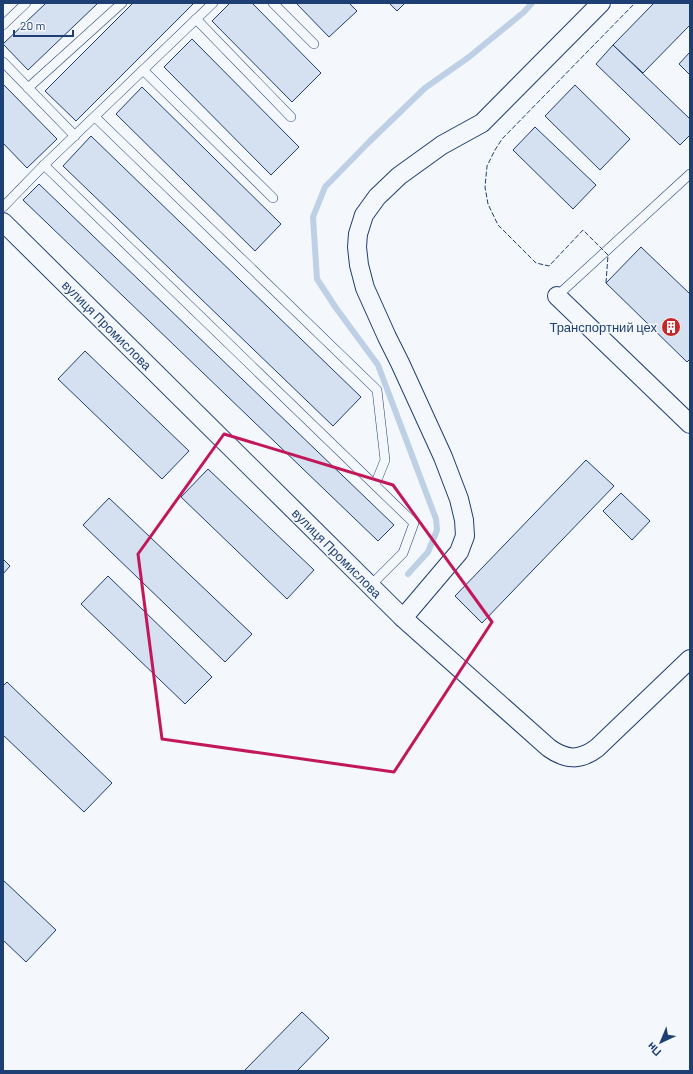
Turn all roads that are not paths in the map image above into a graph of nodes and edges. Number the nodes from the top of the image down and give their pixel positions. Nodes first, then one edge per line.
1 (26, 3) edge
2 (122, 3) edge
3 (213, 3) edge
4 (273, 3) edge
5 (601, 3) edge
6 (196, 20) junction
7 (3, 25) edge
8 (314, 44) dead end
9 (3, 62) edge
10 (143, 70) junction
11 (28, 88) junction
12 (95, 117) junction
13 (291, 117) dead end
14 (75, 136) junction
15 (44, 165) junction
16 (690, 174) edge
17 (272, 198) dead end
18 (3, 207) edge
19 (3, 222) edge
20 (557, 296) joint
21 (690, 424) edge
22 (375, 486) junction
23 (370, 586) junction
24 (403, 618) junction
25 (690, 659) edge

1 - 7 lane
2 - 11 lane
3 - 6 lane
4 - 8 lane
5 - 24 street
6 - 10 lane
6 - 13 lane
9 - 11 lane
10 - 12 lane
10 - 17 lane
11 - 14 lane
12 - 14 lane
12 - 22 lane
14 - 15 lane
15 - 18 lane
15 - 22 lane
16 - 20 lane
19 - 23 street, вулиця Промислова
20 - 21 street
22 - 23 lane
23 - 24 street, вулиця Промислова
24 - 25 street, вулиця Промислова

